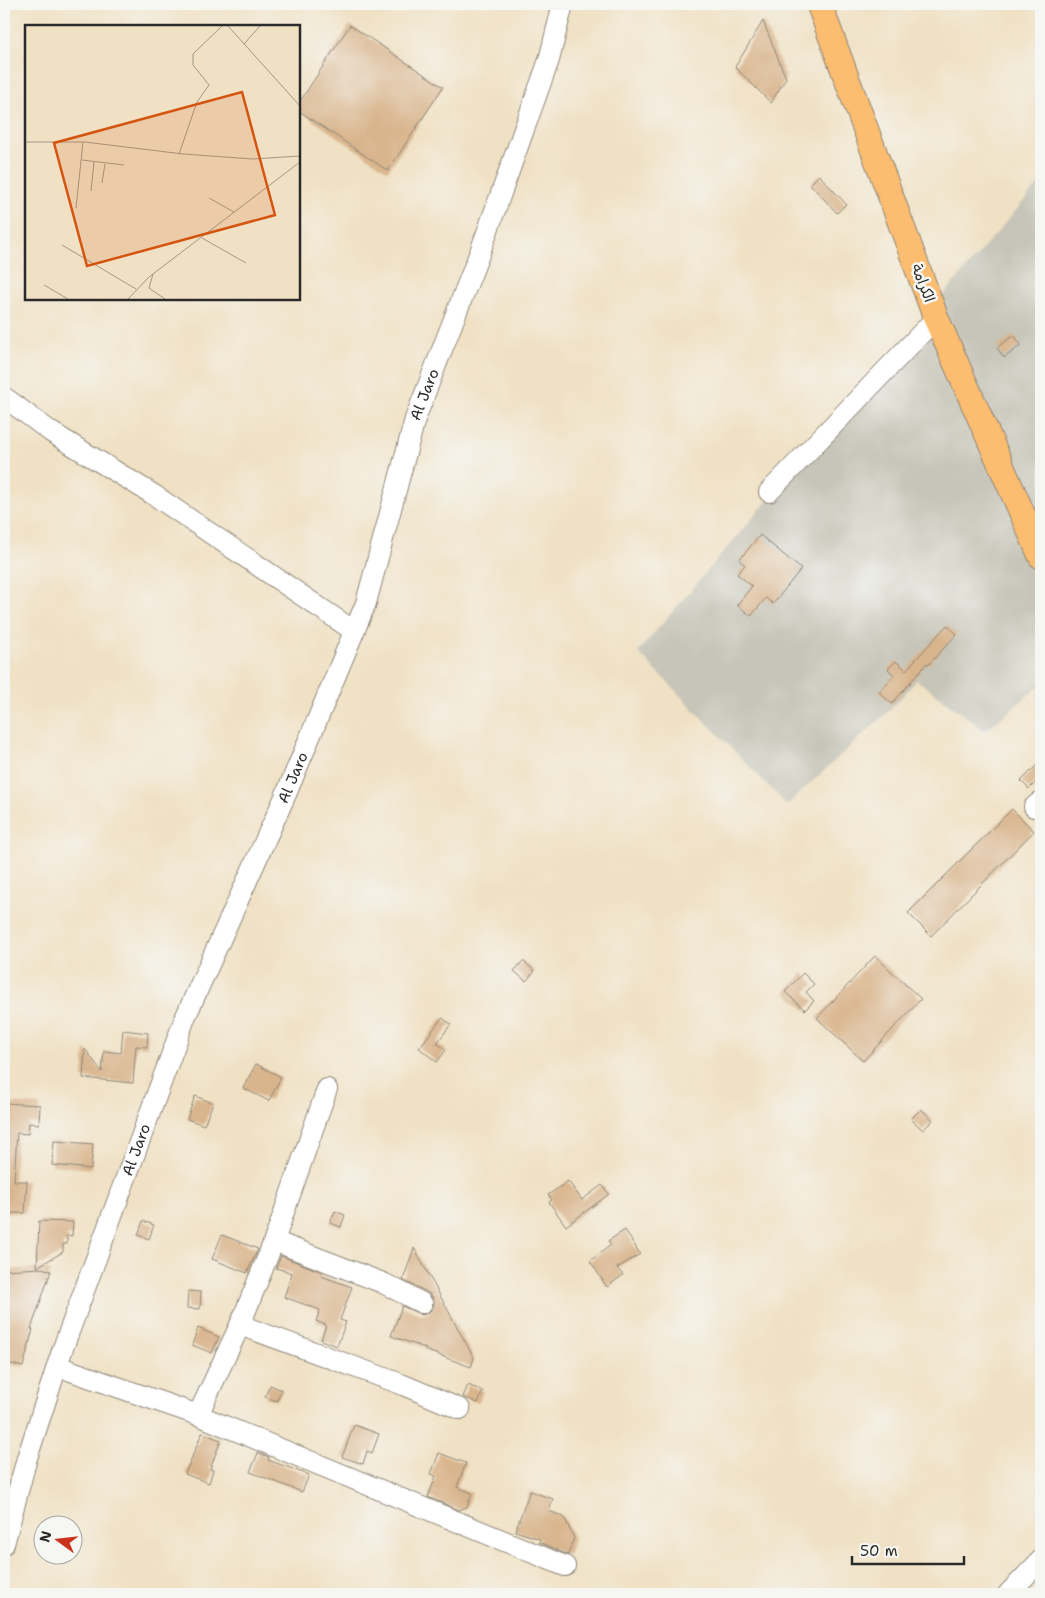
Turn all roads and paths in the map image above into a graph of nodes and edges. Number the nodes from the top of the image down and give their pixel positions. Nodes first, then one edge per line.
1 (563, 4) edge
2 (818, 4) edge
3 (936, 318) junction
4 (4, 398) edge
5 (769, 492) dead end
6 (1041, 556) edge
7 (354, 630) junction
8 (327, 1089) dead end
9 (274, 1241) junction
10 (422, 1303) dead end
11 (240, 1324) junction
12 (57, 1366) junction
13 (460, 1410) dead end
14 (198, 1415) junction
15 (4, 1544) edge
16 (1041, 1560) edge
17 (565, 1566) dead end
18 (1008, 1594) edge

1 - 7 street, Al Jaro
2 - 3 main road, الكرامة
3 - 5 street
3 - 6 main road, الكرامة
4 - 7 street
7 - 12 street, Al Jaro
8 - 9 street
9 - 10 street
9 - 11 street
11 - 13 street
11 - 14 street
12 - 14 street
12 - 15 street, Al Jaro
14 - 17 street
16 - 18 street

